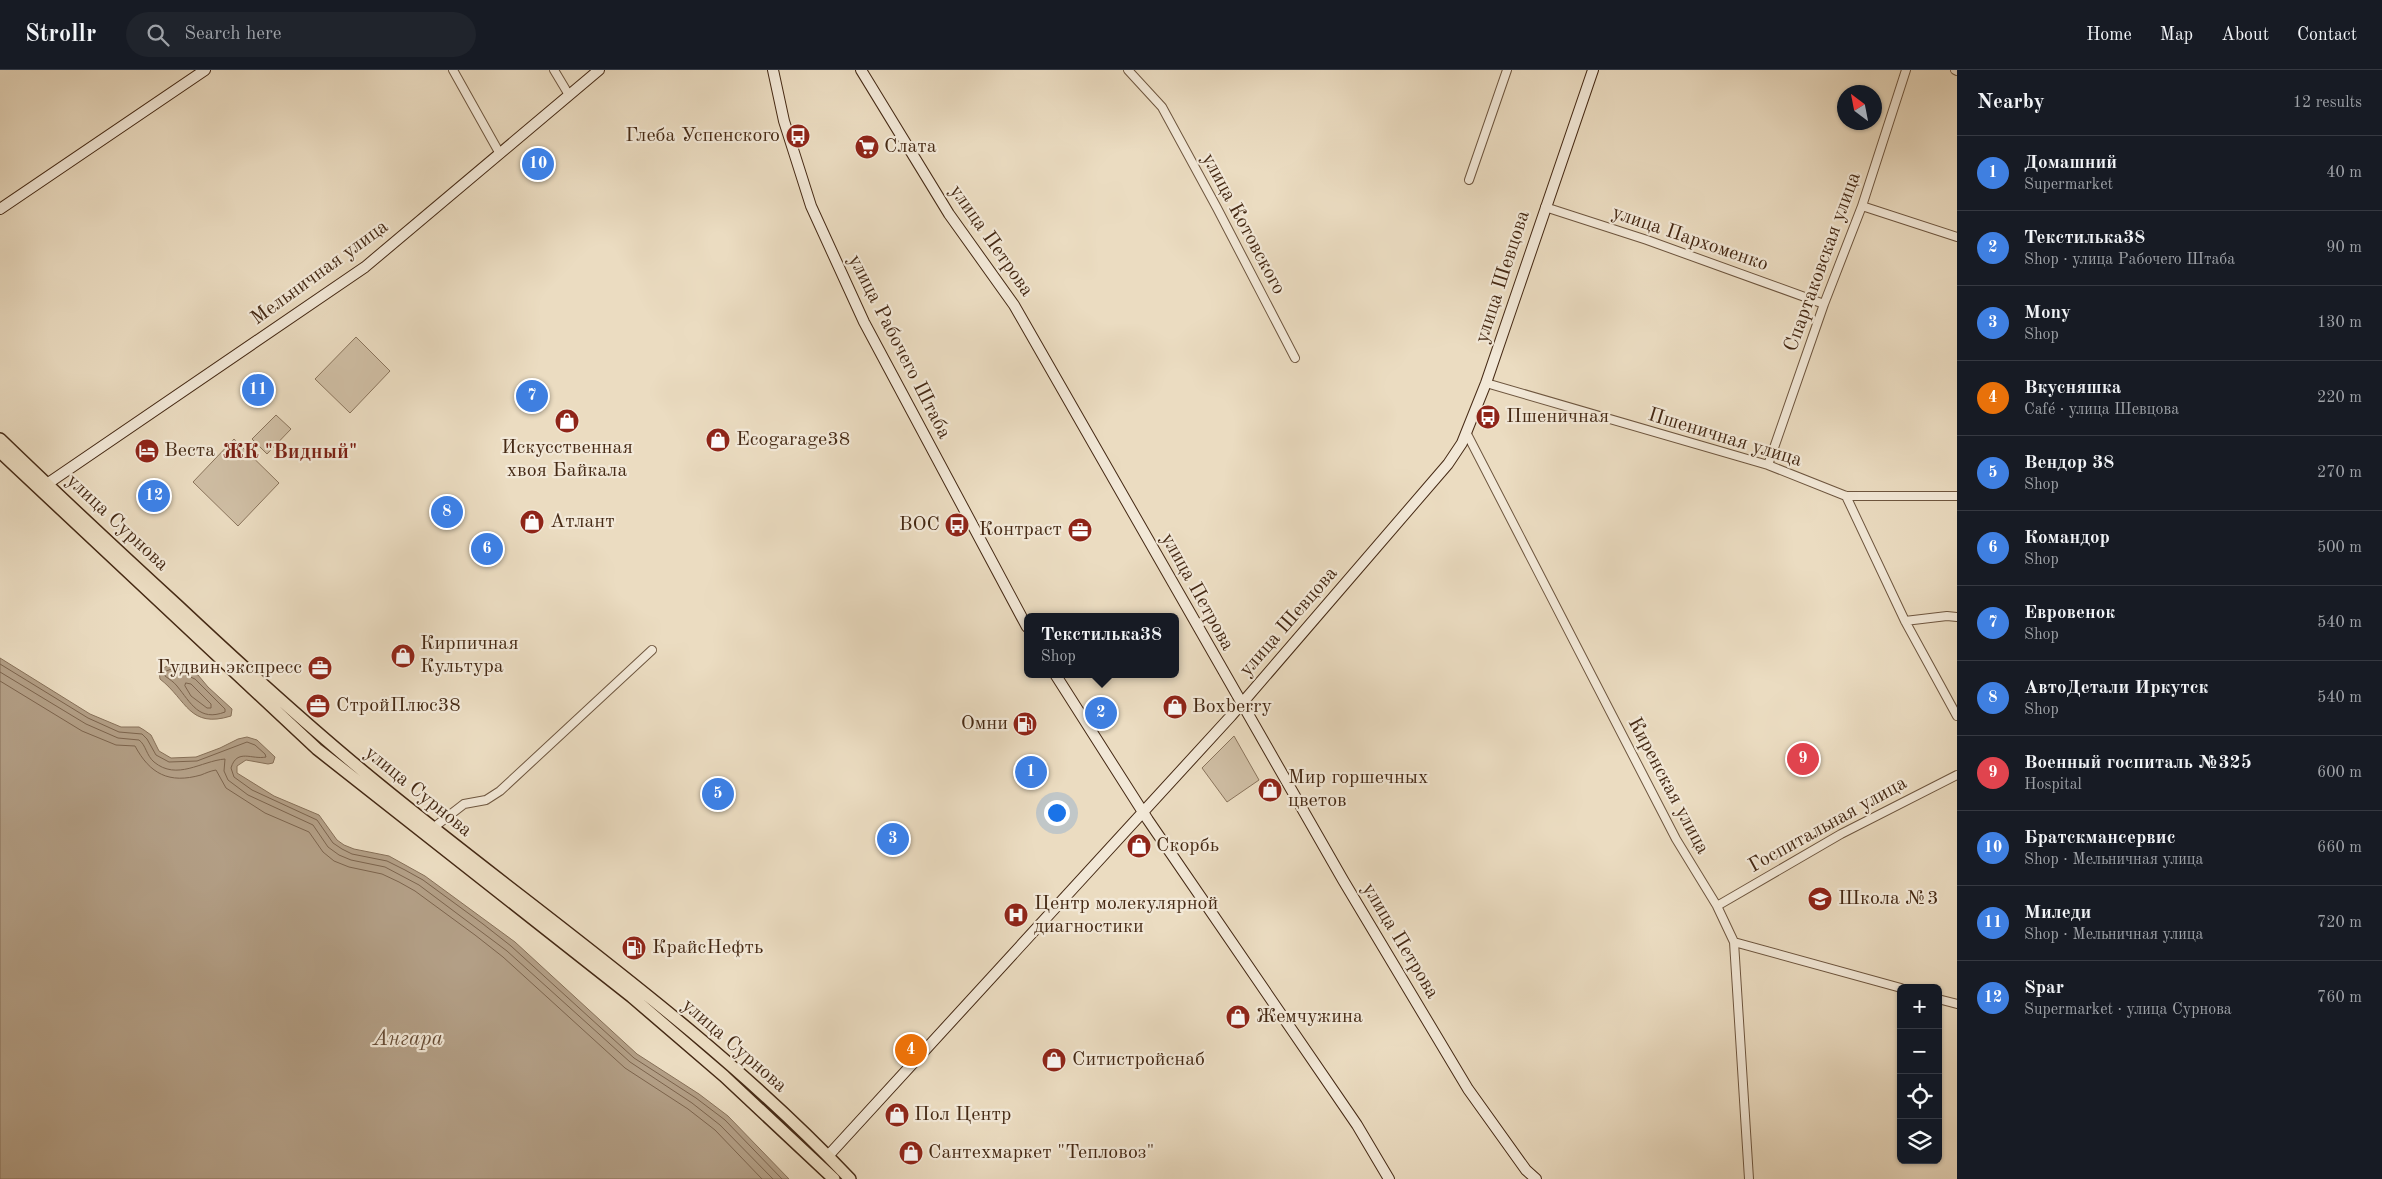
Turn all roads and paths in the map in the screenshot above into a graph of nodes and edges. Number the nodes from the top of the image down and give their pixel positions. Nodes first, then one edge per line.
1 (205, 70) edge
2 (453, 70) edge
3 (554, 70) edge
4 (599, 70) edge
5 (773, 70) edge
6 (861, 70) edge
7 (1128, 70) edge
8 (1507, 70) edge
9 (1593, 70) edge
10 (1906, 70) edge
11 (569, 95) junction
12 (500, 154) junction
13 (1469, 180) dead end
14 (1862, 206) junction
15 (1545, 207) junction
16 (0, 209) edge
17 (1957, 236) edge
18 (1824, 304) junction
19 (1295, 358) dead end
20 (1486, 383) junction
21 (1466, 432) junction
22 (0, 439) edge
23 (0, 452) edge
24 (1768, 465) junction
25 (47, 484) junction
26 (1846, 496) junction
27 (1957, 496) edge
28 (1957, 617) edge
29 (1024, 621) edge
30 (1905, 621) junction
31 (652, 650) dead end
32 (1058, 678) edge
33 (1241, 705) junction
34 (1957, 716) edge
35 (1957, 775) edge
36 (1143, 811) junction
37 (433, 828) junction
38 (1717, 906) junction
39 (1734, 942) junction
40 (1897, 987) edge
41 (1942, 1000) edge
42 (1957, 1004) edge
43 (828, 1156) junction
44 (834, 1179) edge
45 (850, 1179) edge
46 (1389, 1179) edge
47 (1536, 1179) edge
48 (1749, 1179) edge

1 - 16 main road
2 - 12 street
3 - 11 street
4 - 11 main road, Мельничная улица
5 - 29 main road, улица Рабочего Штаба
6 - 33 main road, улица Петрова
7 - 19 street, улица Котовского
8 - 13 street
9 - 15 main road, улица Шевцова
10 - 14 street, Спартаковская улица
11 - 12 main road, Мельничная улица
12 - 25 main road, Мельничная улица
14 - 17 street
14 - 18 street, Спартаковская улица
15 - 18 street, улица Пархоменко
15 - 20 main road, улица Шевцова
18 - 24 street, Спартаковская улица
20 - 21 main road, улица Шевцова
20 - 24 street, Пшеничная улица
21 - 33 main road, улица Шевцова
21 - 38 street, Киренская улица
22 - 25 main road, улица Сурнова
23 - 44 main road, улица Сурнова
24 - 26 street, Пшеничная улица
25 - 37 main road, улица Сурнова
26 - 27 street, Пшеничная улица
26 - 30 street
28 - 30 street
30 - 34 street
31 - 37 street
32 - 36 main road
33 - 36 main road, улица Шевцова
33 - 47 main road, улица Петрова
35 - 38 street, Госпитальная улица
36 - 43 main road, улица Шевцова
36 - 46 main road
37 - 43 main road, улица Сурнова
38 - 39 street, Киренская улица
39 - 40 street
39 - 48 street, Киренская улица
41 - 42 street
43 - 45 main road, улица Сурнова

